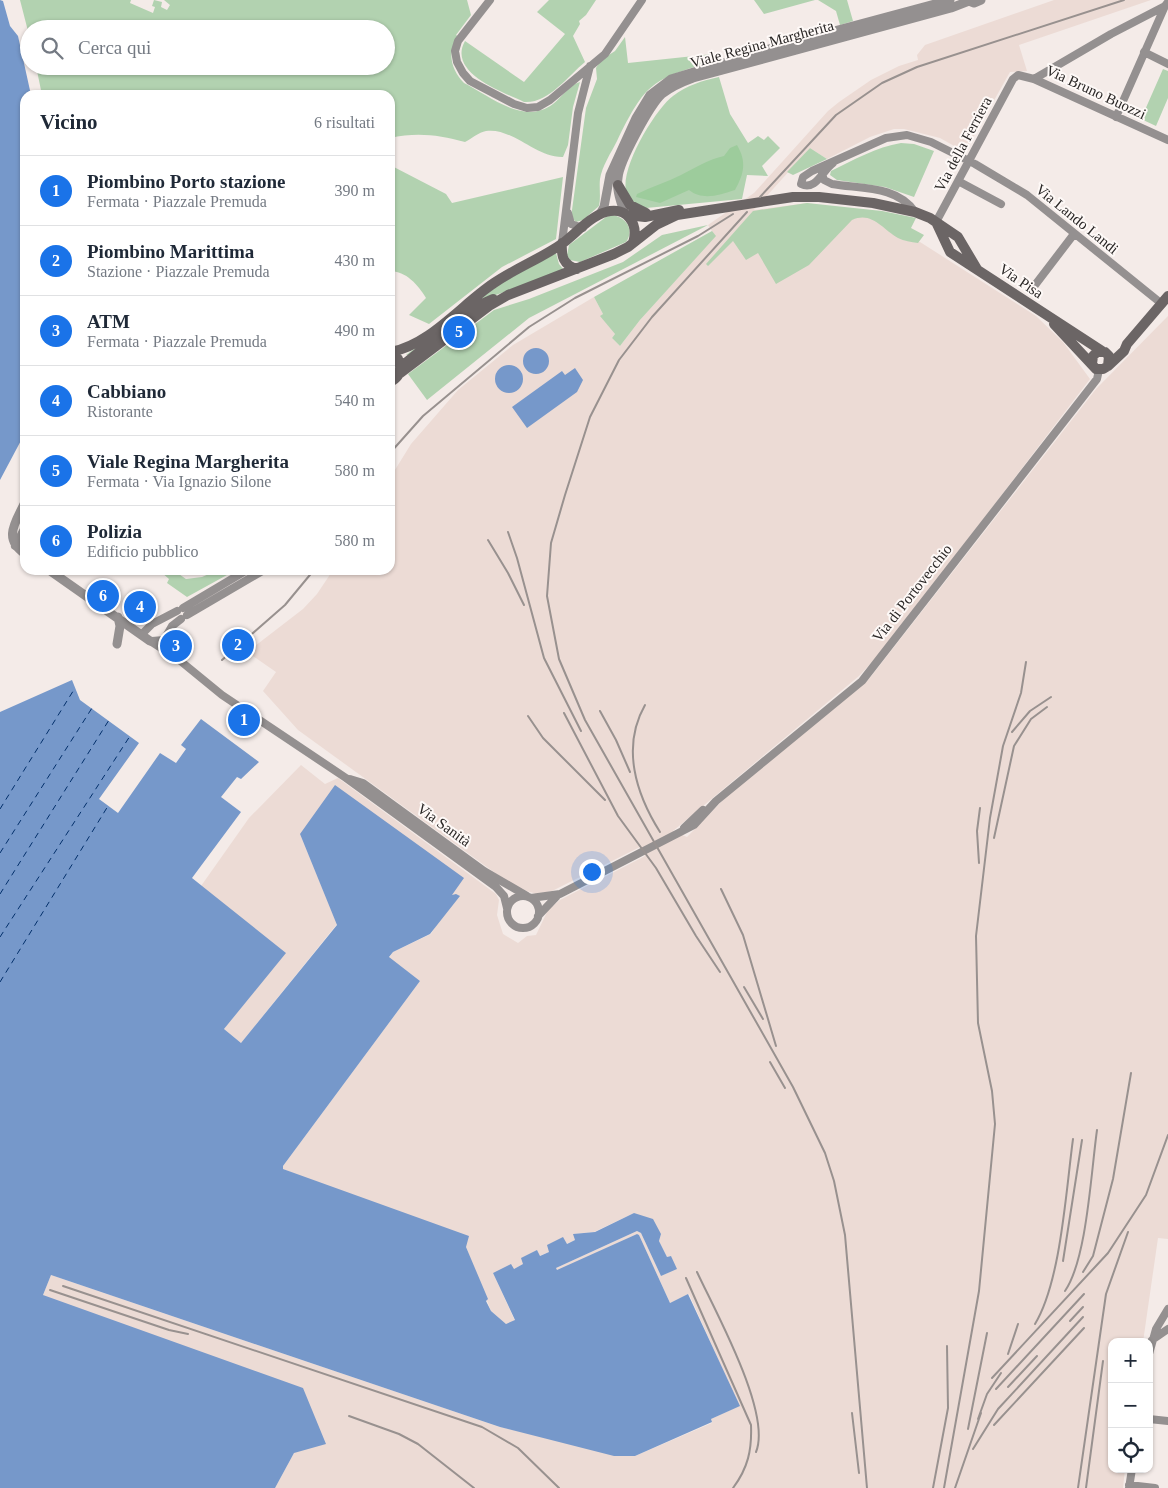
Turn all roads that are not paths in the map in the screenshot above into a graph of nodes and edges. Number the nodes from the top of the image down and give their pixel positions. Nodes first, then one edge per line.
1 (490, 0) edge
2 (642, 0) edge
3 (950, 0) edge
4 (981, 0) edge
5 (969, 1) edge
6 (1166, 8) edge
7 (1144, 52) junction
8 (771, 53) junction
9 (1168, 64) edge
10 (590, 66) junction
11 (1013, 79) joint
12 (1034, 79) junction
13 (1116, 117) junction
14 (1168, 140) edge
15 (969, 162) junction
16 (833, 163) junction
17 (822, 174) junction
18 (958, 181) junction
19 (618, 184) junction
20 (1001, 204) dead end
21 (567, 211) junction
22 (695, 211) junction
23 (662, 212) junction
24 (914, 212) junction
25 (626, 213) junction
26 (600, 214) junction
27 (936, 222) junction
28 (582, 228) junction
29 (1074, 234) junction
30 (562, 243) junction
31 (633, 243) junction
32 (964, 247) junction
33 (953, 254) junction
34 (577, 269) junction
35 (977, 269) junction
36 (1032, 289) dead end
37 (1166, 300) edge
38 (1048, 317) junction
39 (1127, 344) junction
40 (395, 351) edge
41 (1103, 352) junction
42 (395, 355) edge
43 (1100, 366) junction
44 (400, 370) junction
45 (395, 376) edge
46 (20, 513) edge
47 (20, 537) edge
48 (16, 546) junction
49 (20, 550) edge
50 (56, 575) edge
51 (239, 575) edge
52 (255, 575) edge
53 (118, 617) junction
54 (159, 622) junction
55 (142, 634) junction
56 (167, 634) junction
57 (150, 641) junction
58 (117, 644) dead end
59 (178, 659) junction
60 (346, 778) junction
61 (560, 894) junction
62 (529, 897) junction
63 (507, 908) junction
64 (538, 916) junction
65 (1168, 1310) edge
66 (1168, 1329) edge
67 (1153, 1338) edge
68 (1153, 1339) edge
69 (1153, 1420) edge
70 (1168, 1422) edge
71 (1131, 1473) edge
72 (1129, 1486) edge
73 (1155, 1488) edge

1 - 10 street
2 - 10 street
3 - 8 street, Viale Regina Margherita
4 - 5 street, Viale Regina Margherita
5 - 8 street, Viale Regina Margherita
6 - 7 street
6 - 12 street
7 - 9 street
7 - 13 street
8 - 19 street, Viale Regina Margherita
8 - 26 street, Viale Regina Margherita
10 - 21 street
11 - 12 street, Via Bruno Buozzi
11 - 15 street, Via della Ferriera
12 - 13 street, Via Bruno Buozzi
13 - 14 street, Via Bruno Buozzi
15 - 16 street, Via Lando Landi
15 - 18 street, Via della Ferriera
15 - 29 street, Via Lando Landi
16 - 17 street
16 - 17 street
17 - 24 street
18 - 20 street
18 - 27 street, Via della Ferriera
19 - 23 main road
19 - 25 street, Viale Regina Margherita
21 - 28 street
21 - 30 street
22 - 23 main road
22 - 24 main road
22 - 31 main road
23 - 25 main road
24 - 27 main road
25 - 26 main road
25 - 31 main road
26 - 28 main road
27 - 32 main road, Via Pisa
27 - 33 main road, Via Pisa
28 - 30 main road
29 - 36 street
29 - 37 street, Via Lando Landi
30 - 34 main road
30 - 40 main road
31 - 34 main road
32 - 33 main road
32 - 35 main road, Via Pisa
33 - 35 main road, Via Pisa
34 - 44 main road
35 - 38 main road, Via Pisa
37 - 39 main road
38 - 41 main road, Via Pisa
38 - 43 main road, Via Pisa
39 - 41 main road
39 - 43 main road
41 - 43 main road
41 - 43 main road, Via di Portovecchio
42 - 44 main road
43 - 61 street, Via di Portovecchio
44 - 45 main road
46 - 48 street
47 - 48 street
48 - 49 street
50 - 53 street
51 - 54 street
52 - 56 street
53 - 55 street
53 - 58 street
54 - 55 street
54 - 56 street
55 - 57 street
56 - 57 street
56 - 59 street
57 - 59 street
59 - 60 street, Via Sanità
60 - 62 street, Via Sanità
60 - 63 street, Via Sanità
61 - 62 street, Via di Portovecchio
61 - 64 street, Via di Portovecchio
62 - 63 street
62 - 64 street
63 - 64 street, Via Sanità
65 - 67 street
66 - 68 street
69 - 70 street
71 - 72 street
72 - 73 street

